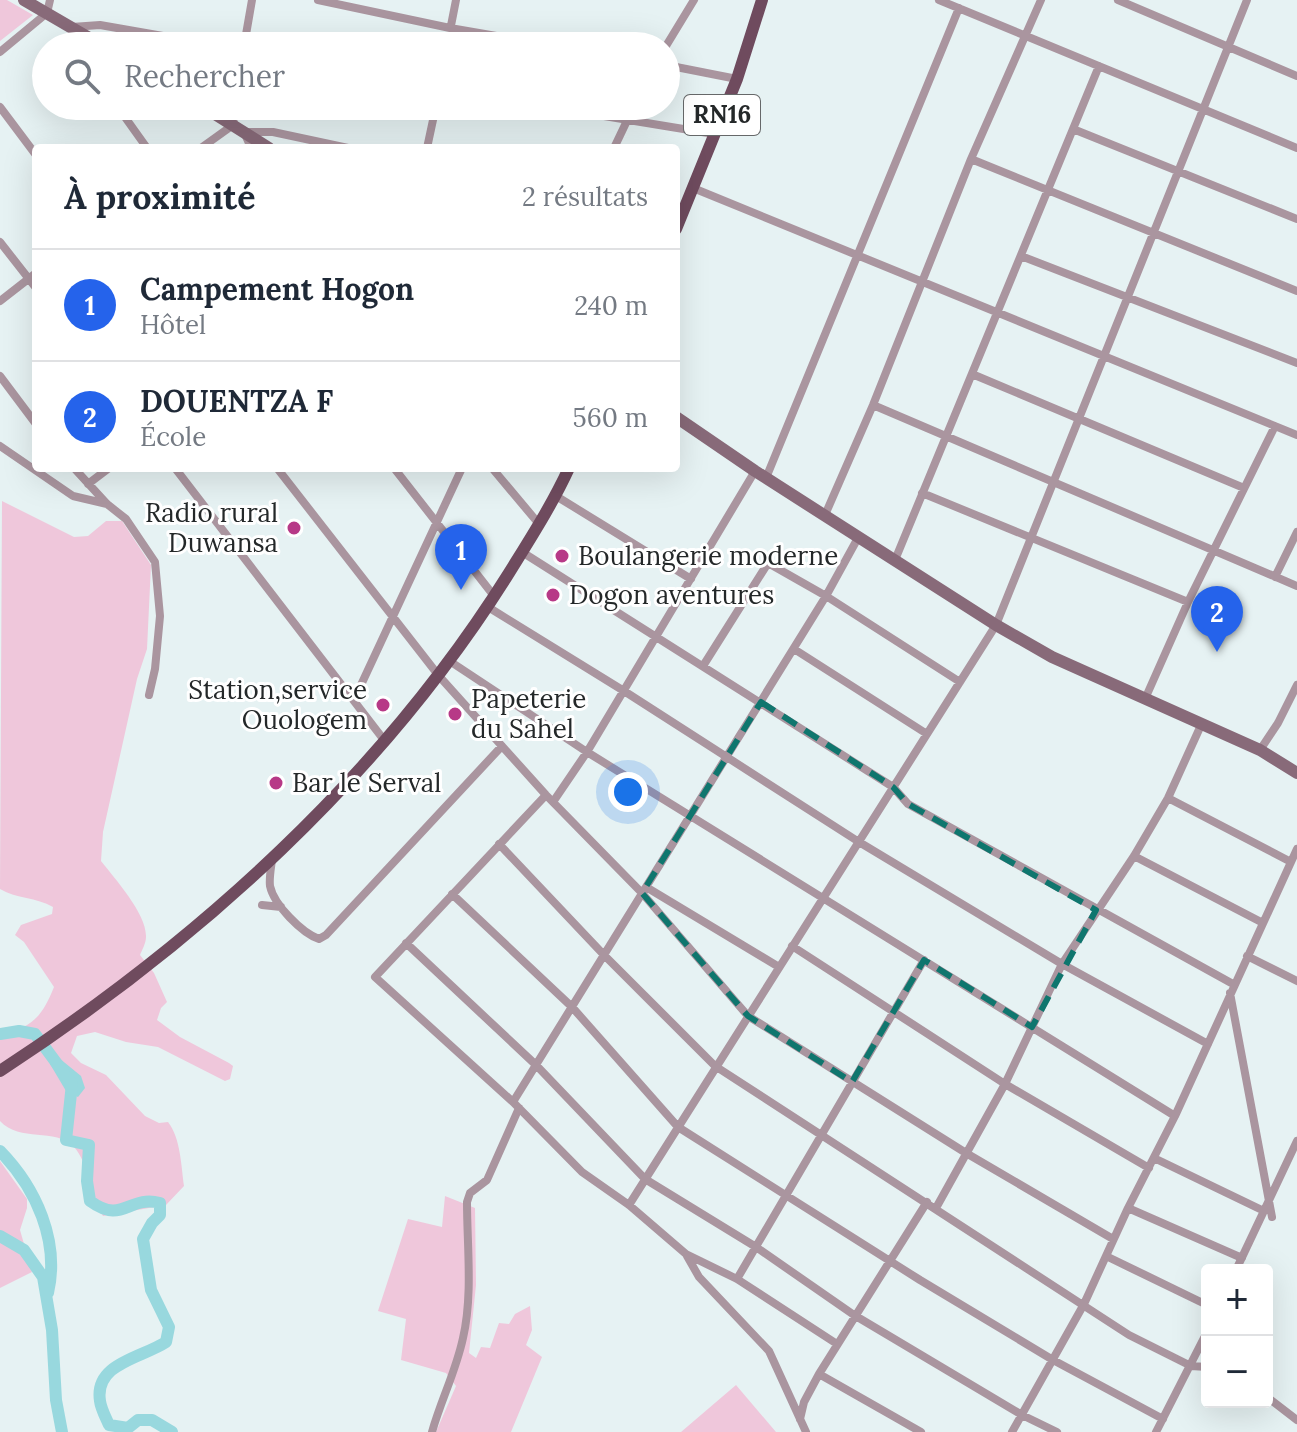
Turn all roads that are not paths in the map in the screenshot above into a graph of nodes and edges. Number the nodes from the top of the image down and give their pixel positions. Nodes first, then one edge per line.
1 (24, 0) edge
2 (252, 0) edge
3 (318, 0) edge
4 (456, 0) edge
5 (694, 0) edge
6 (762, 0) edge
7 (939, 0) edge
8 (1041, 0) edge
9 (1118, 0) edge
10 (1247, 0) edge
11 (48, 6) edge
12 (959, 8) junction
13 (72, 27) junction
14 (450, 28) junction
15 (73, 32) edge
16 (80, 32) edge
17 (140, 32) edge
18 (246, 32) edge
19 (449, 32) edge
20 (473, 32) edge
21 (675, 32) edge
22 (1027, 37) junction
23 (1228, 47) junction
24 (0, 52) edge
25 (1099, 66) junction
26 (680, 68) edge
27 (1297, 76) edge
28 (737, 79) junction
29 (0, 107) edge
30 (1203, 109) junction
31 (127, 120) edge
32 (225, 120) edge
33 (237, 120) edge
34 (433, 120) edge
35 (628, 120) edge
36 (634, 120) edge
37 (238, 128) junction
38 (1073, 129) junction
39 (714, 134) junction
40 (144, 144) edge
41 (208, 144) edge
42 (248, 144) edge
43 (263, 144) edge
44 (329, 144) edge
45 (428, 144) edge
46 (616, 144) edge
47 (1297, 148) edge
48 (32, 150) edge
49 (971, 159) junction
50 (1179, 172) junction
51 (693, 188) junction
52 (1047, 191) junction
53 (681, 206) edge
54 (1297, 219) edge
55 (1153, 234) junction
56 (0, 242) edge
57 (857, 255) junction
58 (1021, 256) junction
59 (32, 276) edge
60 (922, 281) junction
61 (1297, 291) edge
62 (1127, 297) junction
63 (0, 301) edge
64 (997, 312) junction
65 (1104, 356) junction
66 (1297, 363) edge
67 (972, 374) junction
68 (0, 376) edge
69 (873, 405) junction
70 (32, 419) edge
71 (1078, 419) junction
72 (680, 420) edge
73 (1275, 426) junction
74 (1297, 435) edge
75 (946, 436) junction
76 (0, 446) edge
77 (32, 468) edge
78 (38, 472) edge
79 (78, 472) edge
80 (104, 472) edge
81 (178, 472) edge
82 (280, 472) edge
83 (397, 472) edge
84 (460, 472) edge
85 (495, 472) edge
86 (567, 472) edge
87 (760, 474) junction
88 (1052, 482) junction
89 (88, 484) junction
90 (1244, 488) junction
91 (922, 493) junction
92 (556, 496) junction
93 (107, 504) junction
94 (825, 515) junction
95 (436, 523) junction
96 (539, 524) junction
97 (1297, 532) edge
98 (859, 536) junction
99 (1031, 536) junction
100 (1213, 551) junction
101 (522, 552) junction
102 (895, 560) junction
103 (1275, 577) junction
104 (691, 579) junction
105 (1297, 586) edge
106 (826, 596) junction
107 (491, 602) junction
108 (1188, 602) junction
109 (393, 616) junction
110 (996, 625) junction
111 (656, 637) junction
112 (794, 649) junction
113 (451, 662) junction
114 (703, 666) junction
115 (439, 676) junction
116 (960, 682) junction
117 (1297, 685) edge
118 (624, 691) junction
119 (149, 695) dead end
120 (1145, 699) junction
121 (354, 700) junction
122 (761, 702) junction
123 (1202, 723) junction
124 (927, 734) junction
125 (384, 740) junction
126 (502, 746) junction
127 (1260, 750) junction
128 (587, 752) junction
129 (727, 757) junction
130 (1297, 773) edge
131 (893, 787) junction
132 (546, 795) junction
133 (1168, 798) junction
134 (553, 802) junction
135 (690, 816) junction
136 (859, 842) junction
137 (499, 844) junction
138 (1297, 849) edge
139 (1134, 856) junction
140 (272, 858) junction
141 (1291, 862) junction
142 (644, 890) junction
143 (452, 894) junction
144 (823, 898) junction
145 (262, 905) dead end
146 (281, 907) junction
147 (1096, 910) junction
148 (1263, 923) junction
149 (406, 943) junction
150 (792, 946) junction
151 (604, 955) junction
152 (1247, 956) junction
153 (924, 960) junction
154 (1062, 964) junction
155 (779, 967) junction
156 (1297, 981) edge
157 (1231, 988) junction
158 (572, 1007) junction
159 (894, 1012) junction
160 (748, 1016) junction
161 (1032, 1027) junction
162 (1208, 1044) junction
163 (536, 1065) junction
164 (715, 1066) junction
165 (0, 1071) edge
166 (852, 1082) junction
167 (1005, 1084) junction
168 (516, 1105) junction
169 (1175, 1116) junction
170 (678, 1127) junction
171 (821, 1136) junction
172 (1297, 1141) edge
173 (966, 1153) junction
174 (1154, 1158) junction
175 (1149, 1168) junction
176 (645, 1179) junction
177 (786, 1195) junction
178 (1269, 1200) junction
179 (927, 1202) junction
180 (629, 1205) junction
181 (936, 1208) junction
182 (1128, 1208) junction
183 (1268, 1214) junction
184 (1113, 1239) junction
185 (756, 1247) junction
186 (686, 1254) junction
187 (1106, 1256) junction
188 (1242, 1258) junction
189 (889, 1260) junction
190 (1239, 1264) edge
191 (737, 1279) junction
192 (1201, 1302) edge
193 (1084, 1304) junction
194 (854, 1315) junction
195 (1205, 1336) edge
196 (837, 1344) junction
197 (1053, 1360) junction
198 (1191, 1366) junction
199 (1201, 1367) edge
200 (819, 1374) junction
201 (1273, 1402) edge
202 (1022, 1415) junction
203 (800, 1419) junction
204 (1163, 1419) junction
205 (1297, 1420) edge
206 (432, 1432) edge
207 (806, 1432) edge
208 (921, 1432) edge
209 (1012, 1432) edge
210 (1057, 1432) edge
211 (1156, 1432) edge

1 - 11 main road
2 - 18 street
3 - 14 street
4 - 14 street
5 - 21 street
6 - 28 main road, RN16
7 - 12 street
8 - 22 street
9 - 23 street
10 - 23 street
11 - 13 main road
11 - 24 street
12 - 22 street
12 - 57 street
13 - 15 street
13 - 16 main road
13 - 17 street
14 - 19 street
14 - 20 street
22 - 25 street
22 - 49 street
23 - 27 street
23 - 30 street
25 - 30 street
25 - 38 street
26 - 28 street
28 - 39 main road, RN16
29 - 48 street
30 - 47 street
30 - 50 street
31 - 40 street
32 - 37 main road
33 - 37 street
34 - 45 street
35 - 46 street
36 - 39 street
37 - 41 street
37 - 42 street
37 - 43 main road
37 - 44 street
38 - 50 street
38 - 52 street
39 - 51 main road, RN16
49 - 52 street
49 - 60 street
50 - 54 street
50 - 55 street
51 - 53 main road, RN16
51 - 57 street
52 - 55 street
52 - 58 street
55 - 61 street
55 - 62 street
56 - 59 street
57 - 60 street
57 - 87 street
58 - 62 street
58 - 64 street
59 - 63 street
60 - 64 street
60 - 69 street
62 - 65 street
62 - 66 street
64 - 65 street
64 - 67 street
65 - 71 street
65 - 73 street
67 - 71 street
67 - 75 street
68 - 70 street
69 - 75 street
69 - 94 street
71 - 88 street
71 - 90 street
72 - 87 main road
73 - 74 street
73 - 90 street
75 - 88 street
75 - 91 street
76 - 77 street
78 - 93 street
79 - 89 street
80 - 89 street
81 - 121 street
82 - 109 street
83 - 95 street
84 - 95 street
85 - 96 street
86 - 92 main road
87 - 94 main road
87 - 104 street
88 - 99 street
88 - 100 street
89 - 93 street
90 - 100 street
91 - 99 street
91 - 102 street
92 - 96 main road
92 - 104 street
93 - 119 street
94 - 98 main road
95 - 107 street
95 - 109 street
96 - 101 main road
97 - 103 street
98 - 102 main road
98 - 106 street
99 - 108 street
99 - 110 street
100 - 103 street
100 - 108 street
101 - 107 main road
101 - 111 street
102 - 110 main road
103 - 105 street
104 - 111 street
106 - 112 street
106 - 114 street
106 - 116 street
107 - 113 main road
107 - 118 street
108 - 120 street
109 - 115 street
109 - 121 street
110 - 116 street
110 - 120 main road
111 - 114 street
111 - 118 street
112 - 122 street
112 - 124 street
113 - 115 main road
113 - 128 street
114 - 122 street
115 - 125 main road
115 - 126 street
116 - 124 street
117 - 127 street
118 - 128 street
118 - 129 street
120 - 123 main road
121 - 125 street
122 - 129 street
122 - 131 street
123 - 127 main road
123 - 133 street
124 - 131 street
125 - 140 main road
126 - 132 street
126 - 146 street
127 - 130 main road
128 - 134 street
128 - 135 street
129 - 135 street
129 - 136 street
131 - 136 street
131 - 147 street
132 - 134 street
132 - 137 street
133 - 139 street
133 - 141 street
134 - 142 street
135 - 142 street
135 - 144 street
136 - 144 street
136 - 154 street
137 - 143 street
137 - 151 street
138 - 141 street
139 - 147 street
139 - 148 street
140 - 146 street
140 - 165 main road
141 - 148 street
142 - 151 street
142 - 155 street
142 - 160 street
143 - 149 street
143 - 158 street
144 - 150 street
144 - 153 street
145 - 146 street
147 - 154 street
147 - 157 street
148 - 152 street
149 - 163 street
149 - 168 street
150 - 155 street
150 - 159 street
151 - 158 street
151 - 164 street
152 - 156 street
152 - 157 street
153 - 159 street
153 - 161 street
154 - 161 street
154 - 162 street
155 - 160 street
157 - 162 street
157 - 178 street
158 - 163 street
158 - 170 street
159 - 166 street
159 - 167 street
160 - 164 street
160 - 166 street
161 - 167 street
161 - 169 street
162 - 169 street
163 - 168 street
163 - 176 street
164 - 170 street
164 - 171 street
166 - 171 street
166 - 173 street
167 - 173 street
167 - 175 street
168 - 180 street
168 - 206 street
169 - 174 street
170 - 176 street
170 - 177 street
171 - 177 street
171 - 179 street
172 - 178 street
173 - 181 street
173 - 184 street
174 - 175 street
174 - 183 street
175 - 182 street
176 - 180 street
176 - 185 street
177 - 185 street
177 - 189 street
178 - 183 street
179 - 181 street
179 - 189 street
180 - 186 street
181 - 193 street
182 - 184 street
182 - 188 street
183 - 188 street
184 - 187 street
185 - 191 street
185 - 194 street
186 - 191 street
186 - 203 street
187 - 192 street
187 - 193 street
188 - 190 street
189 - 194 street
189 - 197 street
191 - 196 street
193 - 197 street
193 - 198 street
194 - 196 street
194 - 202 street
195 - 198 street
196 - 200 street
197 - 202 street
197 - 204 street
198 - 199 street
198 - 204 street
200 - 203 street
200 - 208 street
201 - 205 street
202 - 209 street
202 - 210 street
203 - 207 street
204 - 211 street

